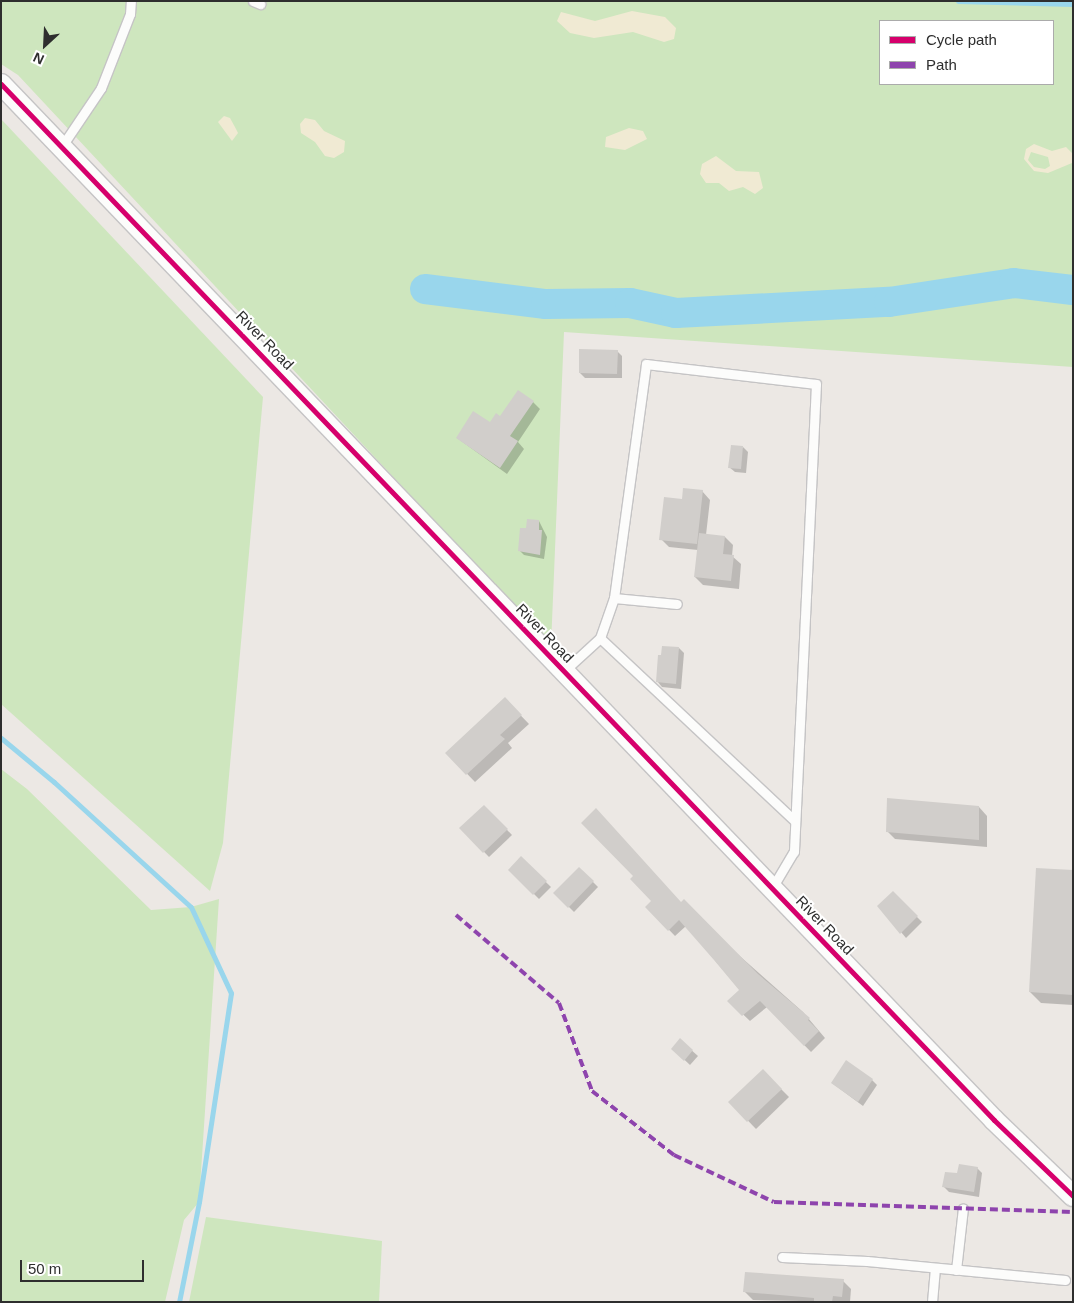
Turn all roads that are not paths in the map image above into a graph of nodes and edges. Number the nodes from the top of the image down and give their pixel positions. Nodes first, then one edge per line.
1 (131, 1) edge
2 (1, 84) edge
3 (62, 146) junction
4 (614, 598) junction
5 (677, 604) dead end
6 (600, 638) junction
7 (564, 671) junction
8 (795, 821) junction
9 (772, 888) junction
10 (1073, 1196) edge
11 (963, 1208) dead end
12 (782, 1257) dead end
13 (935, 1268) junction
14 (956, 1270) junction
15 (1065, 1280) dead end
16 (932, 1302) edge

1 - 3 lane
2 - 3 street, River Road
3 - 7 street, River Road
4 - 5 lane
4 - 6 lane
4 - 8 lane
6 - 7 lane
6 - 8 lane
7 - 9 street, River Road
8 - 9 lane
9 - 10 street, River Road
11 - 14 lane
12 - 13 lane
13 - 14 lane
13 - 16 lane
14 - 15 lane

